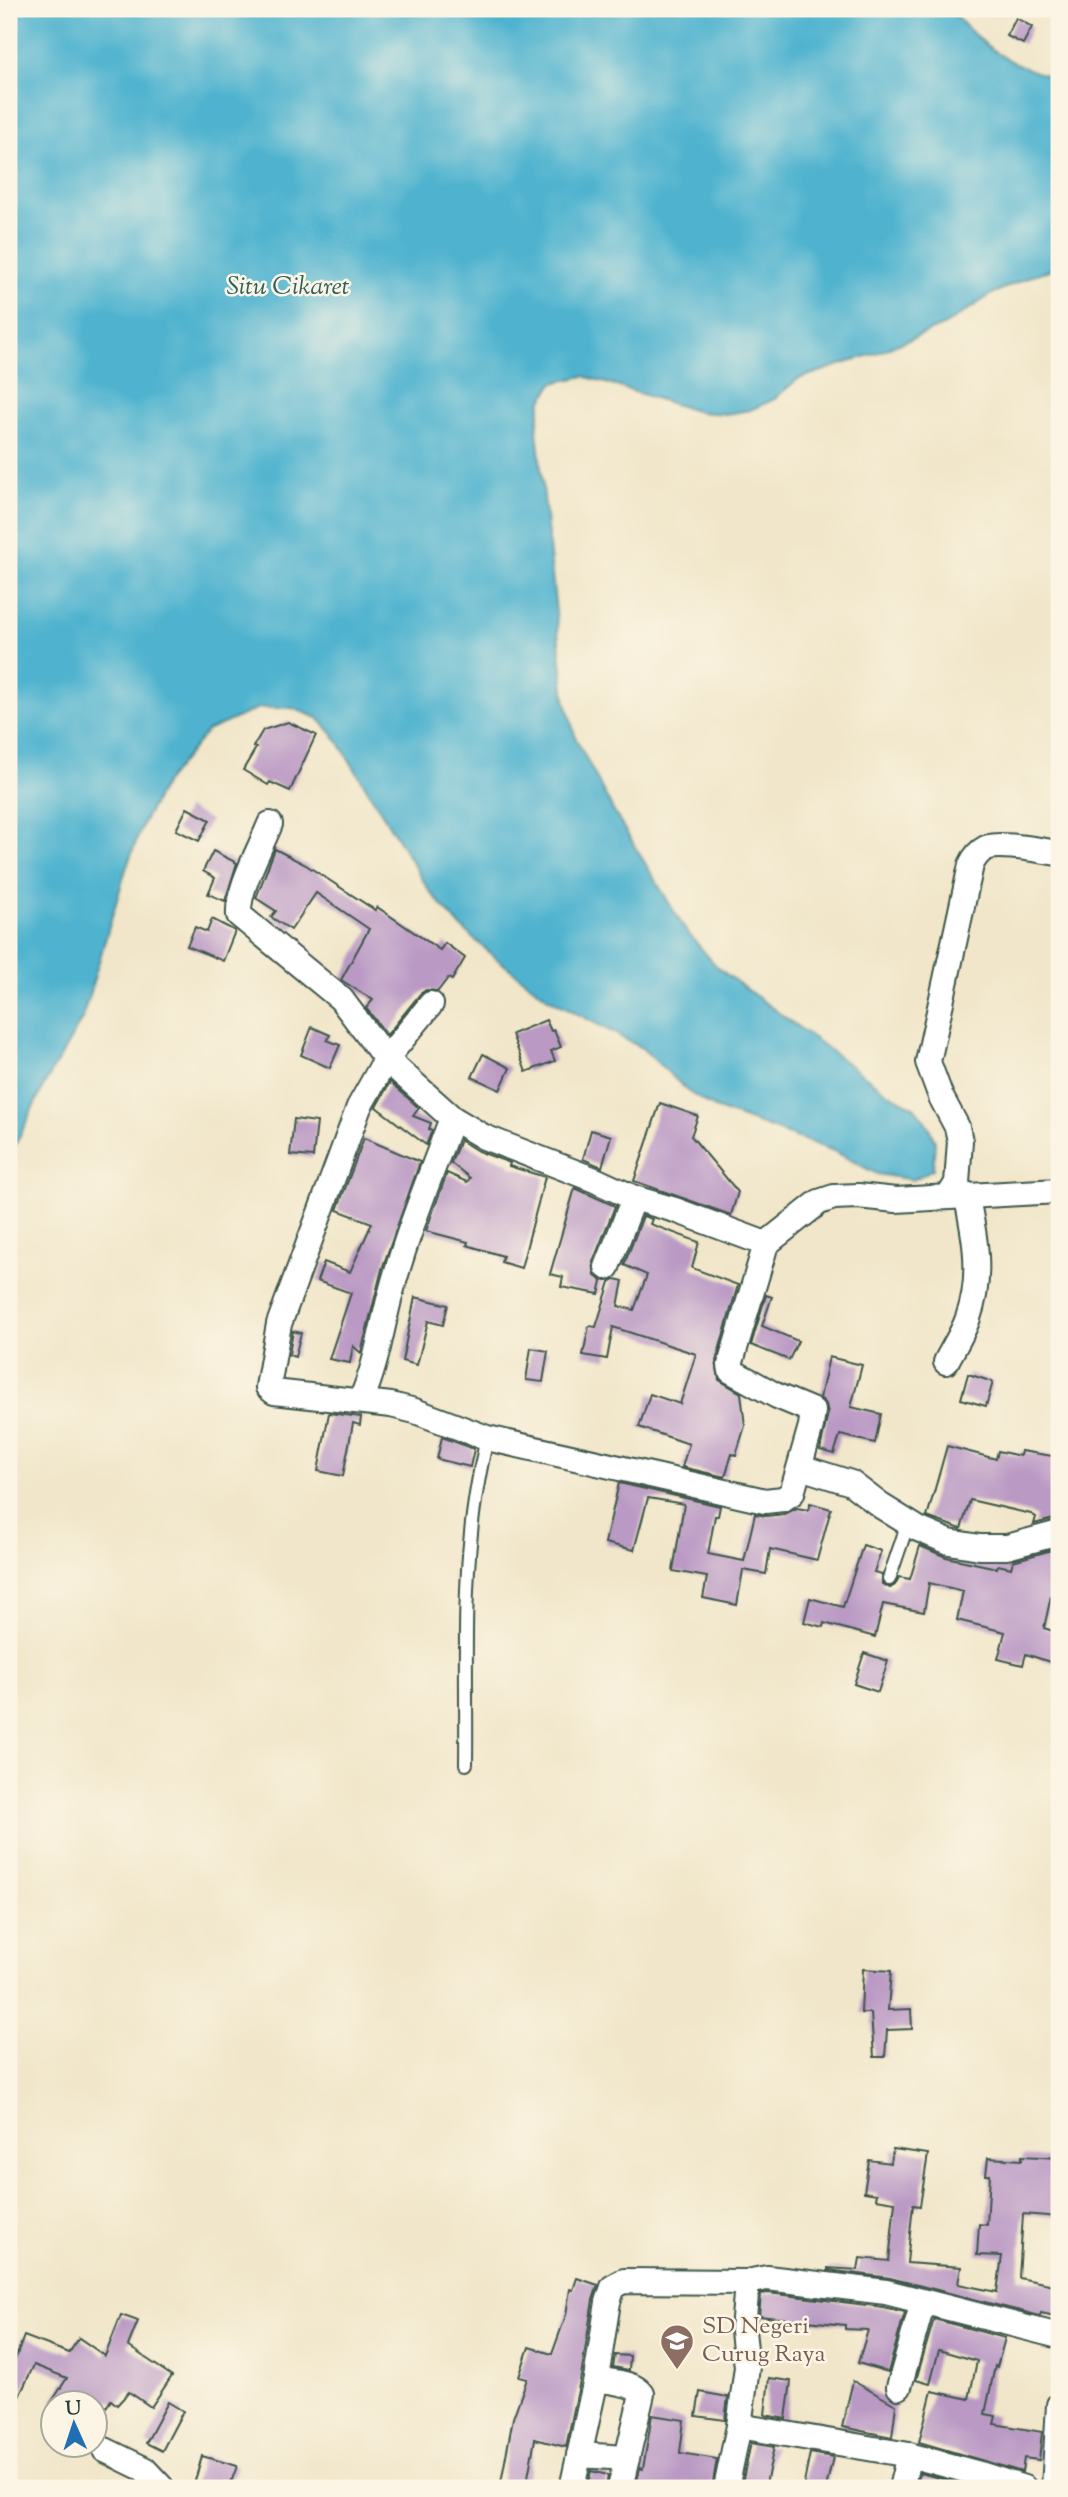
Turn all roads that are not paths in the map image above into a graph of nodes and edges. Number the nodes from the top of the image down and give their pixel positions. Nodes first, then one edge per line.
1 (270, 824) dead end
2 (1059, 853) edge
3 (431, 1004) dead end
4 (386, 1059) junction
5 (453, 1118) junction
6 (1059, 1191) edge
7 (957, 1195) junction
8 (634, 1198) junction
9 (766, 1244) junction
10 (607, 1267) dead end
11 (946, 1362) dead end
12 (361, 1400) junction
13 (487, 1438) junction
14 (800, 1467) junction
15 (908, 1523) junction
16 (1059, 1533) edge
17 (889, 1579) dead end
18 (466, 1764) dead end
19 (747, 2282) junction
20 (923, 2302) junction
21 (1059, 2336) edge
22 (596, 2379) junction
23 (899, 2387) dead end
24 (1059, 2405) edge
25 (739, 2426) junction
26 (108, 2451) edge
27 (579, 2455) junction
28 (909, 2455) junction
29 (627, 2458) junction
30 (162, 2488) edge
31 (572, 2488) edge
32 (620, 2488) edge
33 (726, 2488) edge
34 (901, 2488) edge
35 (1024, 2488) edge
36 (1054, 2488) edge

1 - 4 street
2 - 7 street
3 - 4 street
4 - 5 street
4 - 12 street
5 - 8 street
5 - 12 street
6 - 7 street
7 - 9 street
7 - 11 street
8 - 9 street
8 - 10 street
9 - 14 street
12 - 13 street
13 - 14 street
13 - 18 lane
14 - 15 street
15 - 16 street
15 - 17 lane
19 - 20 street
19 - 22 street
19 - 25 street
20 - 21 street
20 - 23 street
22 - 27 street
22 - 29 street
24 - 36 street
25 - 28 street
25 - 33 street
26 - 30 street
27 - 29 street
27 - 31 street
28 - 34 street
28 - 35 street
29 - 32 street

